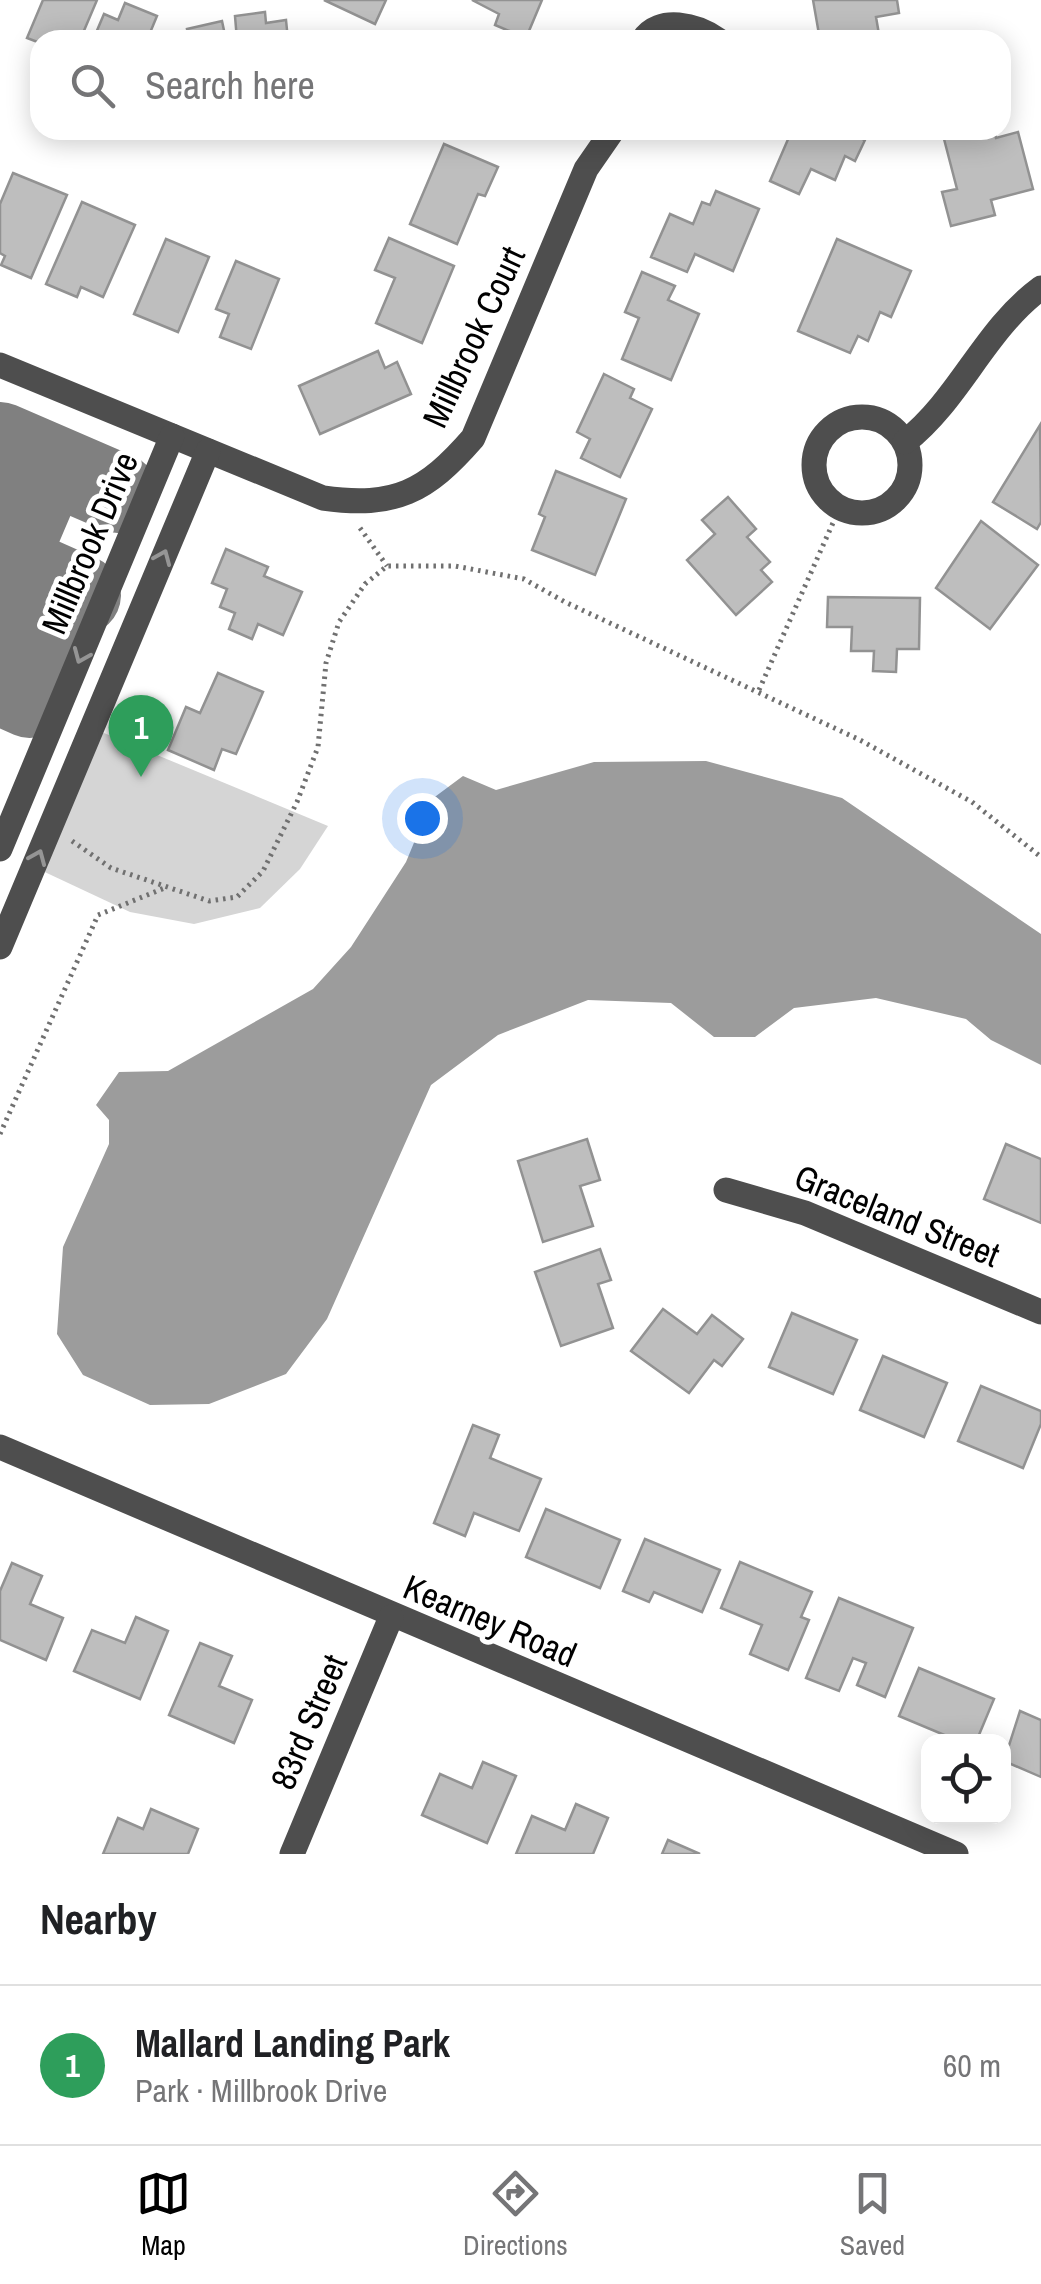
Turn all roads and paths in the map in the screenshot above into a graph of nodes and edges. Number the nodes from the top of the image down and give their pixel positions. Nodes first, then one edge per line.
1 (655, 30) edge
2 (698, 30) edge
3 (606, 140) edge
4 (1041, 288) edge
5 (0, 365) edge
6 (172, 436) junction
7 (905, 442) junction
8 (208, 452) junction
9 (350, 502) junction
10 (840, 507) junction
11 (387, 566) junction
12 (759, 690) junction
13 (48, 834) junction
14 (0, 849) edge
15 (1041, 857) edge
16 (170, 886) junction
17 (0, 947) edge
18 (0, 1134) edge
19 (726, 1190) dead end
20 (1041, 1312) edge
21 (0, 1447) edge
22 (391, 1617) junction
23 (292, 1854) edge
24 (956, 1854) edge

1 - 2 street
3 - 9 street, Millbrook Court
4 - 7 street
5 - 6 street, Millbrook Drive
6 - 8 street, Millbrook Court
6 -> 14 street, Millbrook Drive
7 - 10 street
7 - 10 street
8 - 9 street, Millbrook Court
13 -> 8 street, Millbrook Drive
9 - 11 path
10 - 12 path
11 - 12 path
11 - 16 path
12 - 15 path
13 - 16 path
17 -> 13 street, Millbrook Drive
16 - 18 path
19 - 20 street, Graceland Street
21 - 22 street, Kearney Road
22 - 23 street, 83rd Street
22 - 24 street, Kearney Road

